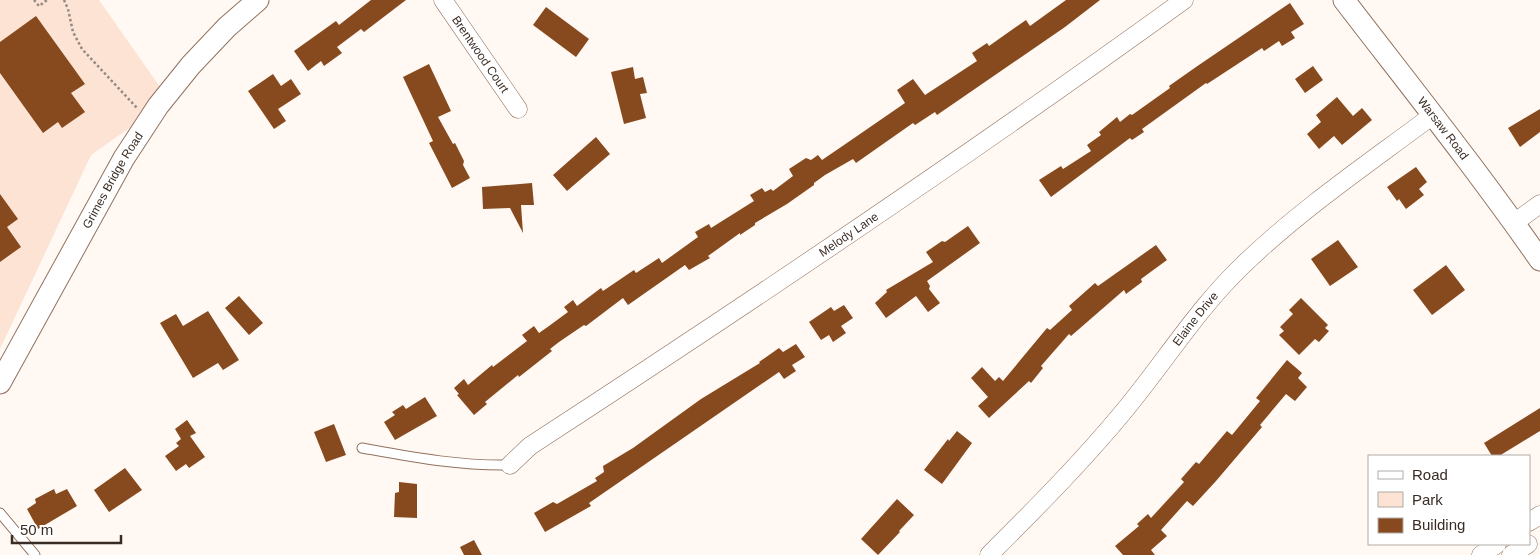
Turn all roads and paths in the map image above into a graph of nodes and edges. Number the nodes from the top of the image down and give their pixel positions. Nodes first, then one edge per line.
1 (34, 0) edge
2 (47, 0) edge
3 (64, 0) edge
4 (258, 0) edge
5 (443, 0) edge
6 (1184, 0) edge
7 (1344, 0) edge
8 (518, 109) dead end
9 (1433, 115) junction
10 (149, 119) junction
11 (1540, 204) edge
12 (1514, 223) junction
13 (1540, 260) edge
14 (0, 382) edge
15 (362, 448) dead end
16 (510, 465) joint
17 (0, 513) edge
18 (1496, 545) edge
19 (1524, 545) edge
20 (35, 555) edge
21 (989, 555) edge
22 (1481, 555) edge
23 (1511, 555) edge

1 - 2 path
3 - 10 path
4 - 10 street, Grimes Bridge Road
5 - 8 street, Brentwood Court
6 - 16 street, Melody Lane
7 - 9 street, Warsaw Road
9 - 12 street, Warsaw Road
9 - 21 street, Elaine Drive
10 - 14 street, Grimes Bridge Road
11 - 12 street
12 - 13 street, Warsaw Road
15 - 16 lane
17 - 20 lane
18 - 22 street
19 - 23 street

